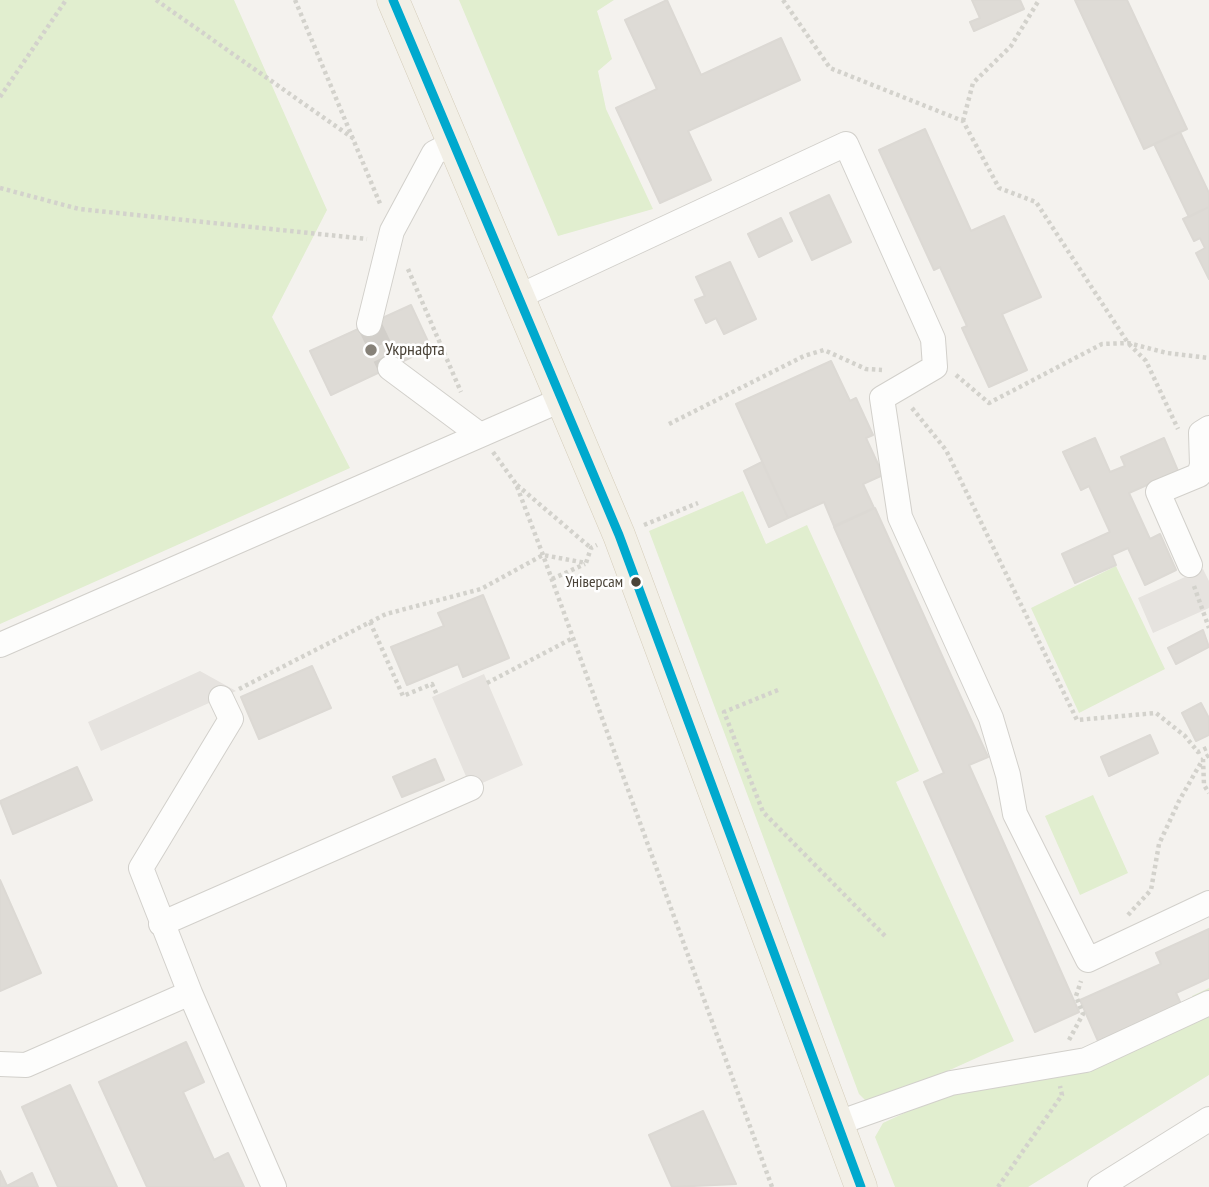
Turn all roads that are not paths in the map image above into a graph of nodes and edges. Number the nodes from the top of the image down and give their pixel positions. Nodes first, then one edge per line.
1 (393, 0) edge
2 (455, 142) junction
3 (520, 296) junction
4 (369, 324) tunnel mouth
5 (390, 368) tunnel mouth
6 (563, 399) junction
7 (1209, 428) edge
8 (480, 435) junction
9 (1190, 565) road end
10 (0, 645) edge
11 (220, 698) road end
12 (471, 788) dead end
13 (1209, 903) edge
14 (161, 924) junction
15 (190, 993) junction
16 (1209, 1003) edge
17 (0, 1064) edge
18 (1209, 1119) edge
19 (838, 1123) junction
20 (274, 1187) edge
21 (861, 1187) edge
22 (1100, 1187) edge

1 - 2 main road
2 - 3 main road
2 - 4 street
3 - 6 main road
3 - 13 street
5 - 8 street
6 - 8 street
6 - 19 main road
7 - 9 street
8 - 10 street
11 - 14 street
12 - 14 street
14 - 15 street
15 - 17 street
15 - 20 street
16 - 19 street
18 - 22 street
19 - 21 main road

